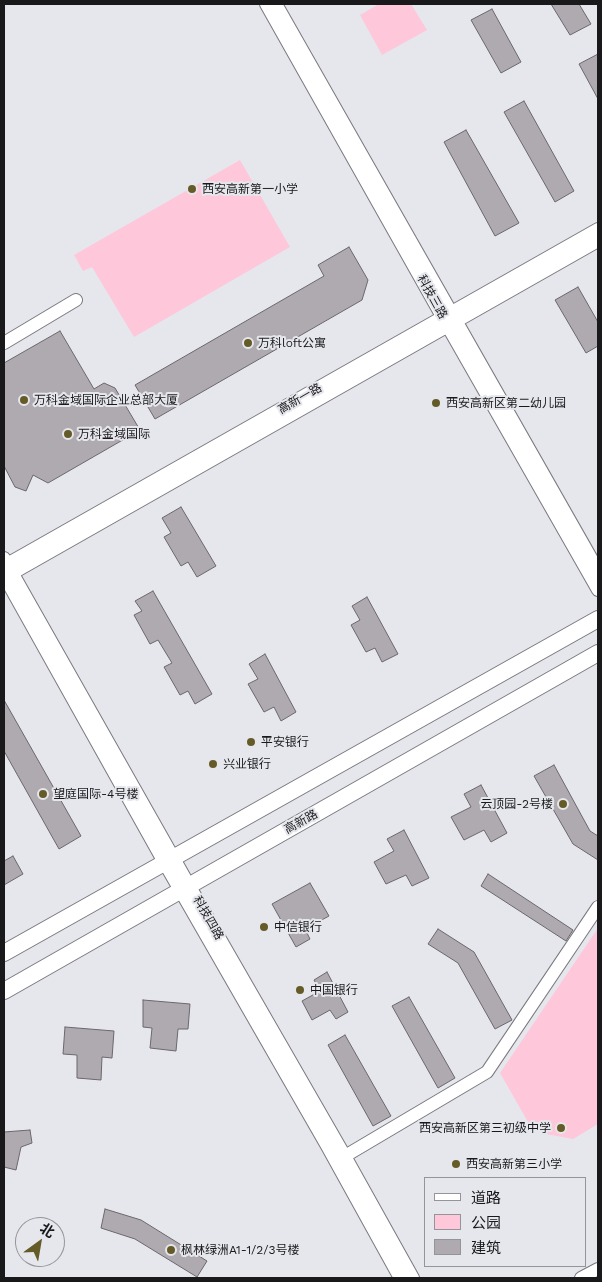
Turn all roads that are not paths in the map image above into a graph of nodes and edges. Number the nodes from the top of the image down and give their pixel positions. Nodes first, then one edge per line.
1 (266, 4) edge
2 (276, 4) edge
3 (598, 229) edge
4 (598, 240) edge
5 (76, 300) dead end
6 (450, 319) junction
7 (4, 343) edge
8 (6, 569) edge
9 (598, 570) edge
10 (598, 590) edge
11 (598, 619) edge
12 (598, 653) edge
13 (169, 861) junction
14 (185, 887) junction
15 (598, 907) edge
16 (4, 953) edge
17 (4, 991) edge
18 (341, 1159) junction
19 (598, 1268) edge
20 (400, 1278) edge
21 (413, 1278) edge
22 (581, 1278) edge

1 - 6 street, 科技三路
2 - 6 street, 科技三路
3 - 6 street, 高新一路
4 - 6 street, 高新一路
5 - 7 street
6 - 8 street, 高新一路
6 - 9 street, 科技三路
6 - 10 street, 科技三路
8 - 13 street, 科技四路
11 - 13 main road
12 - 14 main road, 高新路
13 - 14 street, 科技四路
13 - 16 main road
14 - 17 main road, 高新路
14 - 18 street, 科技四路
15 - 18 street
18 - 20 street, 科技四路
18 - 21 street, 科技四路
19 - 22 street

